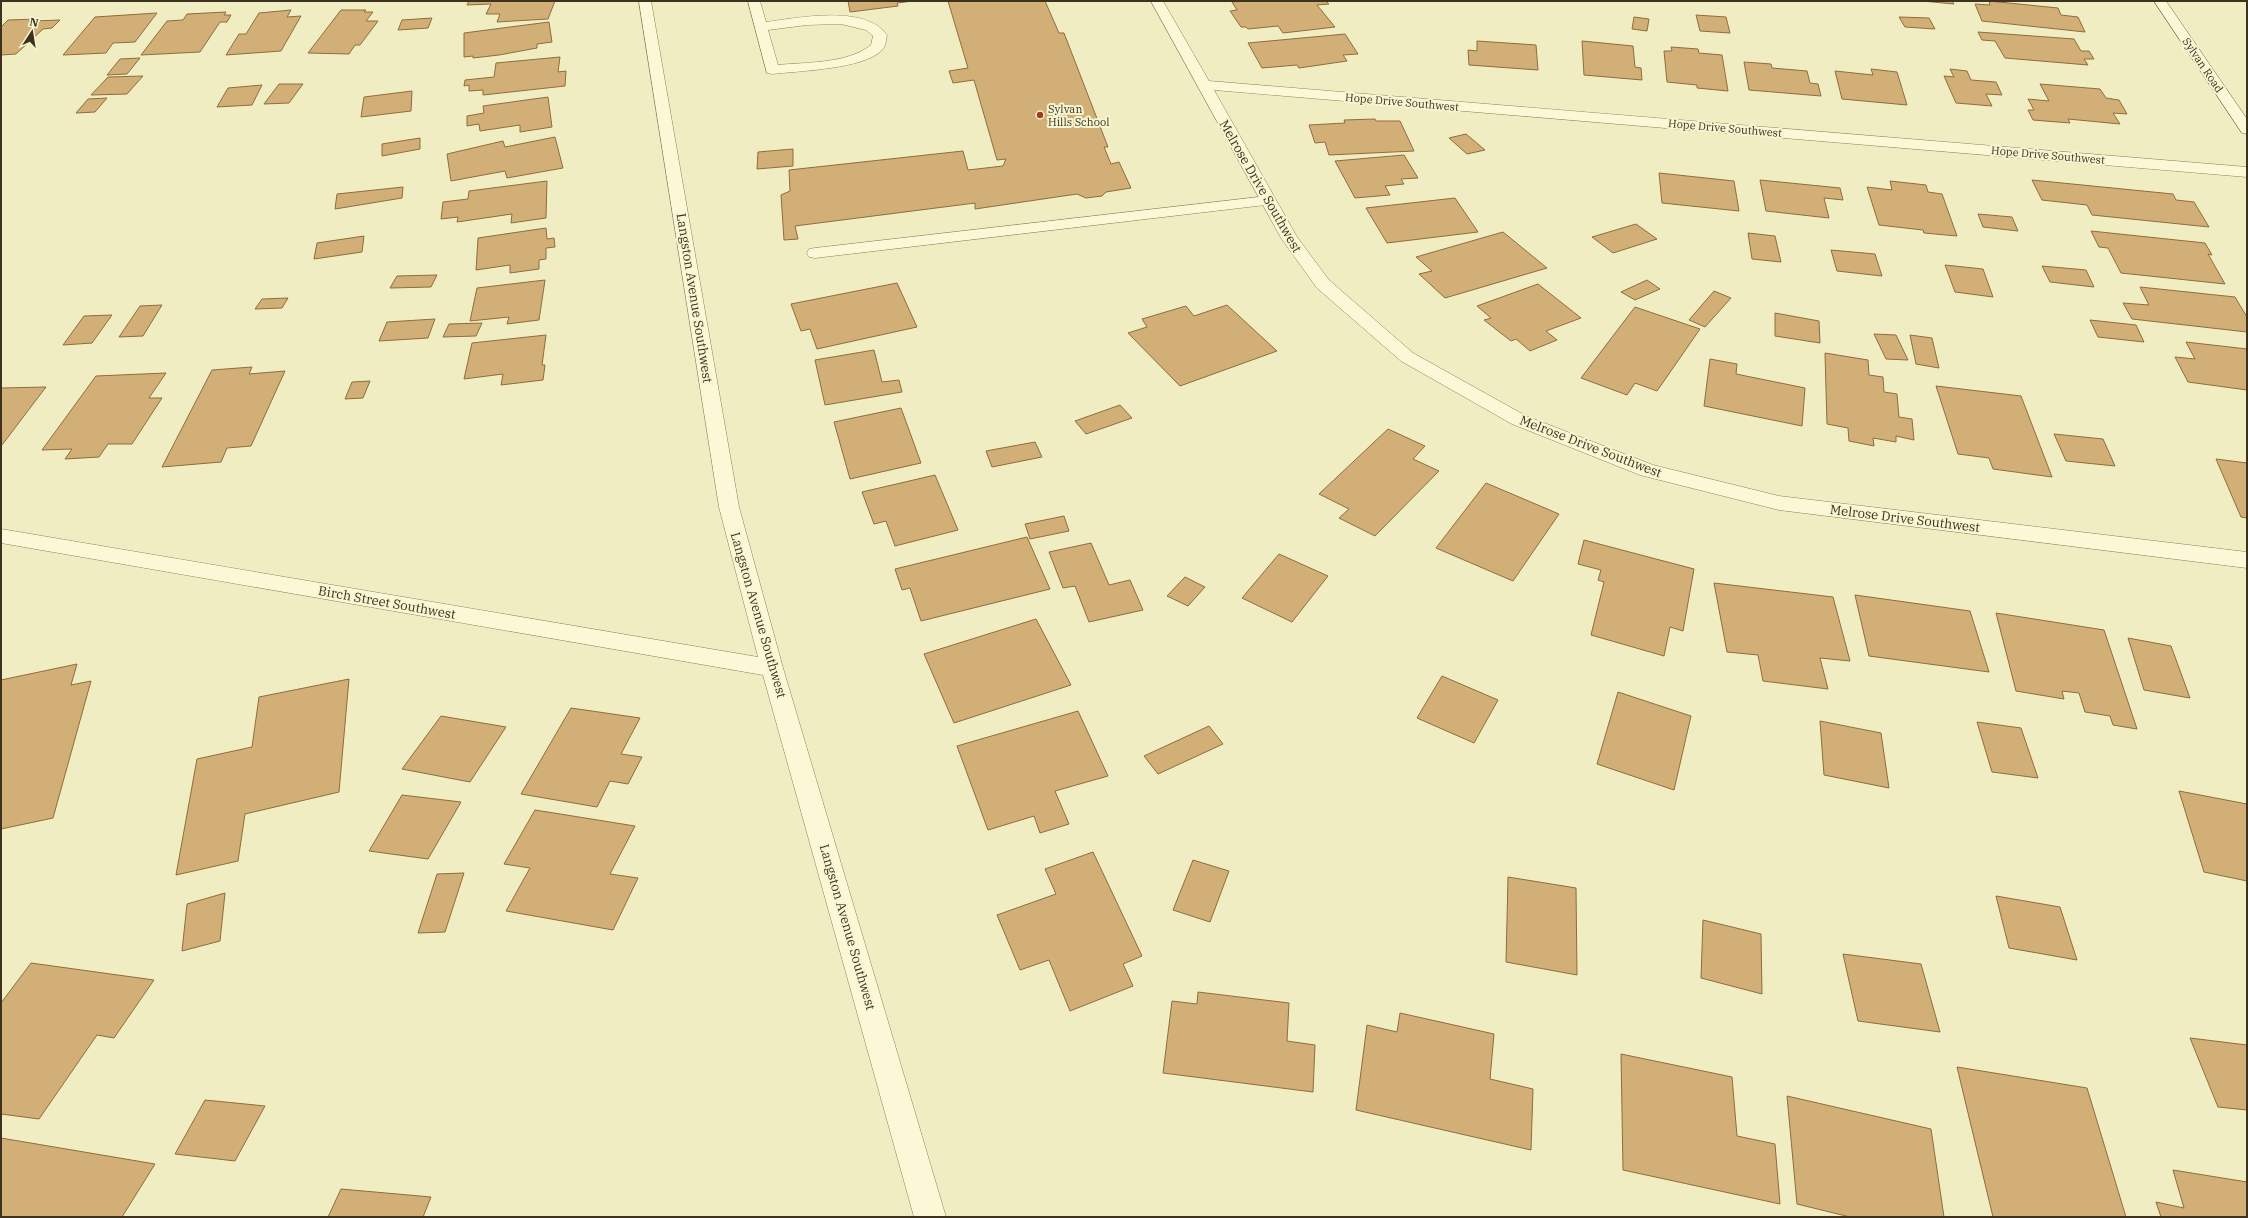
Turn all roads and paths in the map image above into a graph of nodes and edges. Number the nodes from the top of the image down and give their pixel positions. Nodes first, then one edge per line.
1 (645, 1) edge
2 (754, 1) edge
3 (1157, 1) edge
4 (2160, 1) edge
5 (761, 27) junction
6 (1203, 85) junction
7 (2247, 130) edge
8 (2247, 172) edge
9 (1268, 201) junction
10 (815, 253) dead end
11 (5, 541) edge
12 (2247, 560) edge
13 (772, 668) junction
14 (930, 1217) edge

1 - 13 street, Langston Avenue Southwest
2 - 5 street
3 - 6 street, Melrose Drive Southwest
4 - 7 street, Sylvan Road
5 - 5 street
6 - 8 street, Hope Drive Southwest
6 - 9 street, Melrose Drive Southwest
9 - 10 street
9 - 12 street, Melrose Drive Southwest
11 - 13 street, Birch Street Southwest
13 - 14 street, Langston Avenue Southwest

